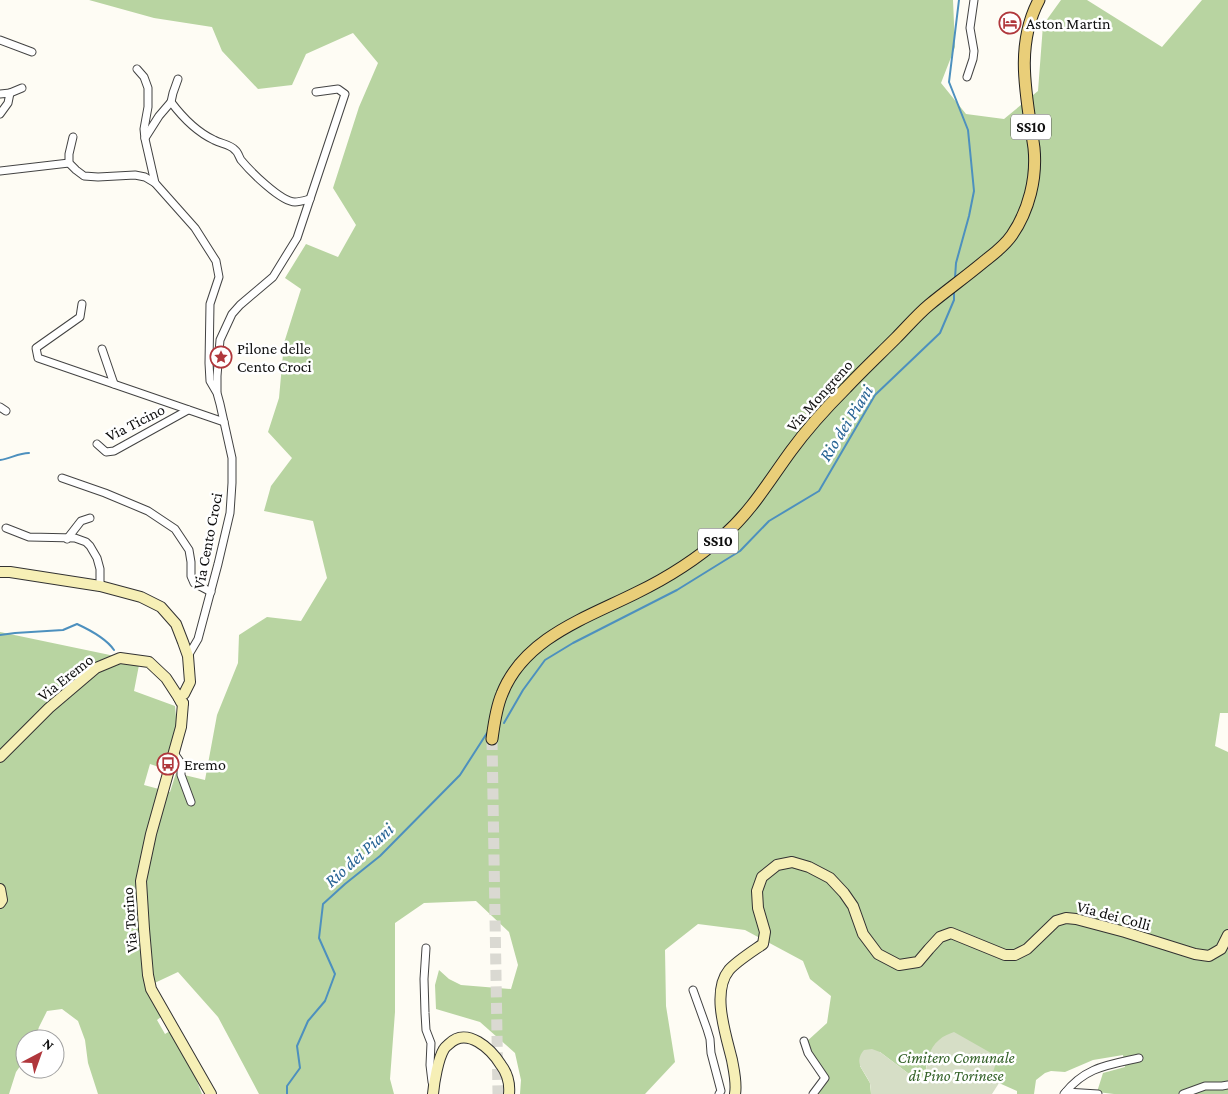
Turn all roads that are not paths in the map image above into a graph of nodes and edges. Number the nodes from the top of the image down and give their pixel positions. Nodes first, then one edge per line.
1 (974, 0) edge
2 (1039, 0) edge
3 (0, 40) edge
4 (32, 52) dead end
5 (137, 70) dead end
6 (967, 77) dead end
7 (178, 79) dead end
8 (22, 88) dead end
9 (10, 92) junction
10 (316, 92) dead end
11 (0, 94) edge
12 (171, 102) junction
13 (0, 114) edge
14 (73, 137) dead end
15 (145, 139) junction
16 (69, 163) junction
17 (0, 171) edge
18 (155, 183) junction
19 (310, 199) junction
20 (82, 304) dead end
21 (102, 349) dead end
22 (114, 384) junction
23 (217, 394) junction
24 (188, 410) junction
25 (224, 422) junction
26 (98, 444) dead end
27 (62, 478) dead end
28 (90, 518) dead end
29 (6, 528) dead end
30 (67, 539) junction
31 (0, 572) edge
32 (100, 586) junction
33 (211, 592) junction
34 (188, 656) junction
35 (182, 698) junction
36 (492, 739) tunnel mouth
37 (174, 753) junction
38 (0, 757) edge
39 (191, 802) dead end
40 (0, 889) edge
41 (0, 904) edge
42 (1228, 935) edge
43 (426, 948) dead end
44 (693, 990) dead end
45 (804, 1041) dead end
46 (1139, 1058) dead end
47 (1228, 1085) edge
48 (434, 1091) edge
49 (1065, 1093) edge
50 (211, 1094) edge
51 (509, 1094) edge
52 (719, 1094) edge
53 (736, 1094) edge
54 (813, 1094) edge
55 (1098, 1094) edge
56 (1183, 1094) edge

1 - 6 street
2 - 36 main road, Via Mongreno / SS10
3 - 4 street
5 - 15 street, Via Cento Croci
7 - 12 street
8 - 9 street
9 - 11 street
9 - 13 street
10 - 19 street
12 - 15 street
12 - 19 street
14 - 16 street
15 - 18 street, Via Cento Croci
16 - 17 street
16 - 18 street
18 - 23 street, Via Cento Croci
19 - 23 street
20 - 22 street, Via Ticino
21 - 22 street
22 - 24 street, Via Ticino
23 - 25 street, Via Cento Croci
24 - 25 street, Via Ticino
24 - 26 street, Via Ticino
25 - 33 street, Via Cento Croci
27 - 33 street
28 - 30 street
29 - 30 street
30 - 32 street
31 - 32 street, Via Torino
32 - 34 street, Via Torino
33 - 34 street, Via Cento Croci
34 - 35 street, Via Torino
35 - 37 street, Via Torino
35 - 38 street, Via Eremo
37 - 39 street
37 - 50 street, Via Torino
40 - 41 street
42 - 53 street, Via dei Colli
43 - 48 street
44 - 52 street
45 - 54 street
46 - 49 street
47 - 56 street
48 - 51 street
49 - 55 street

